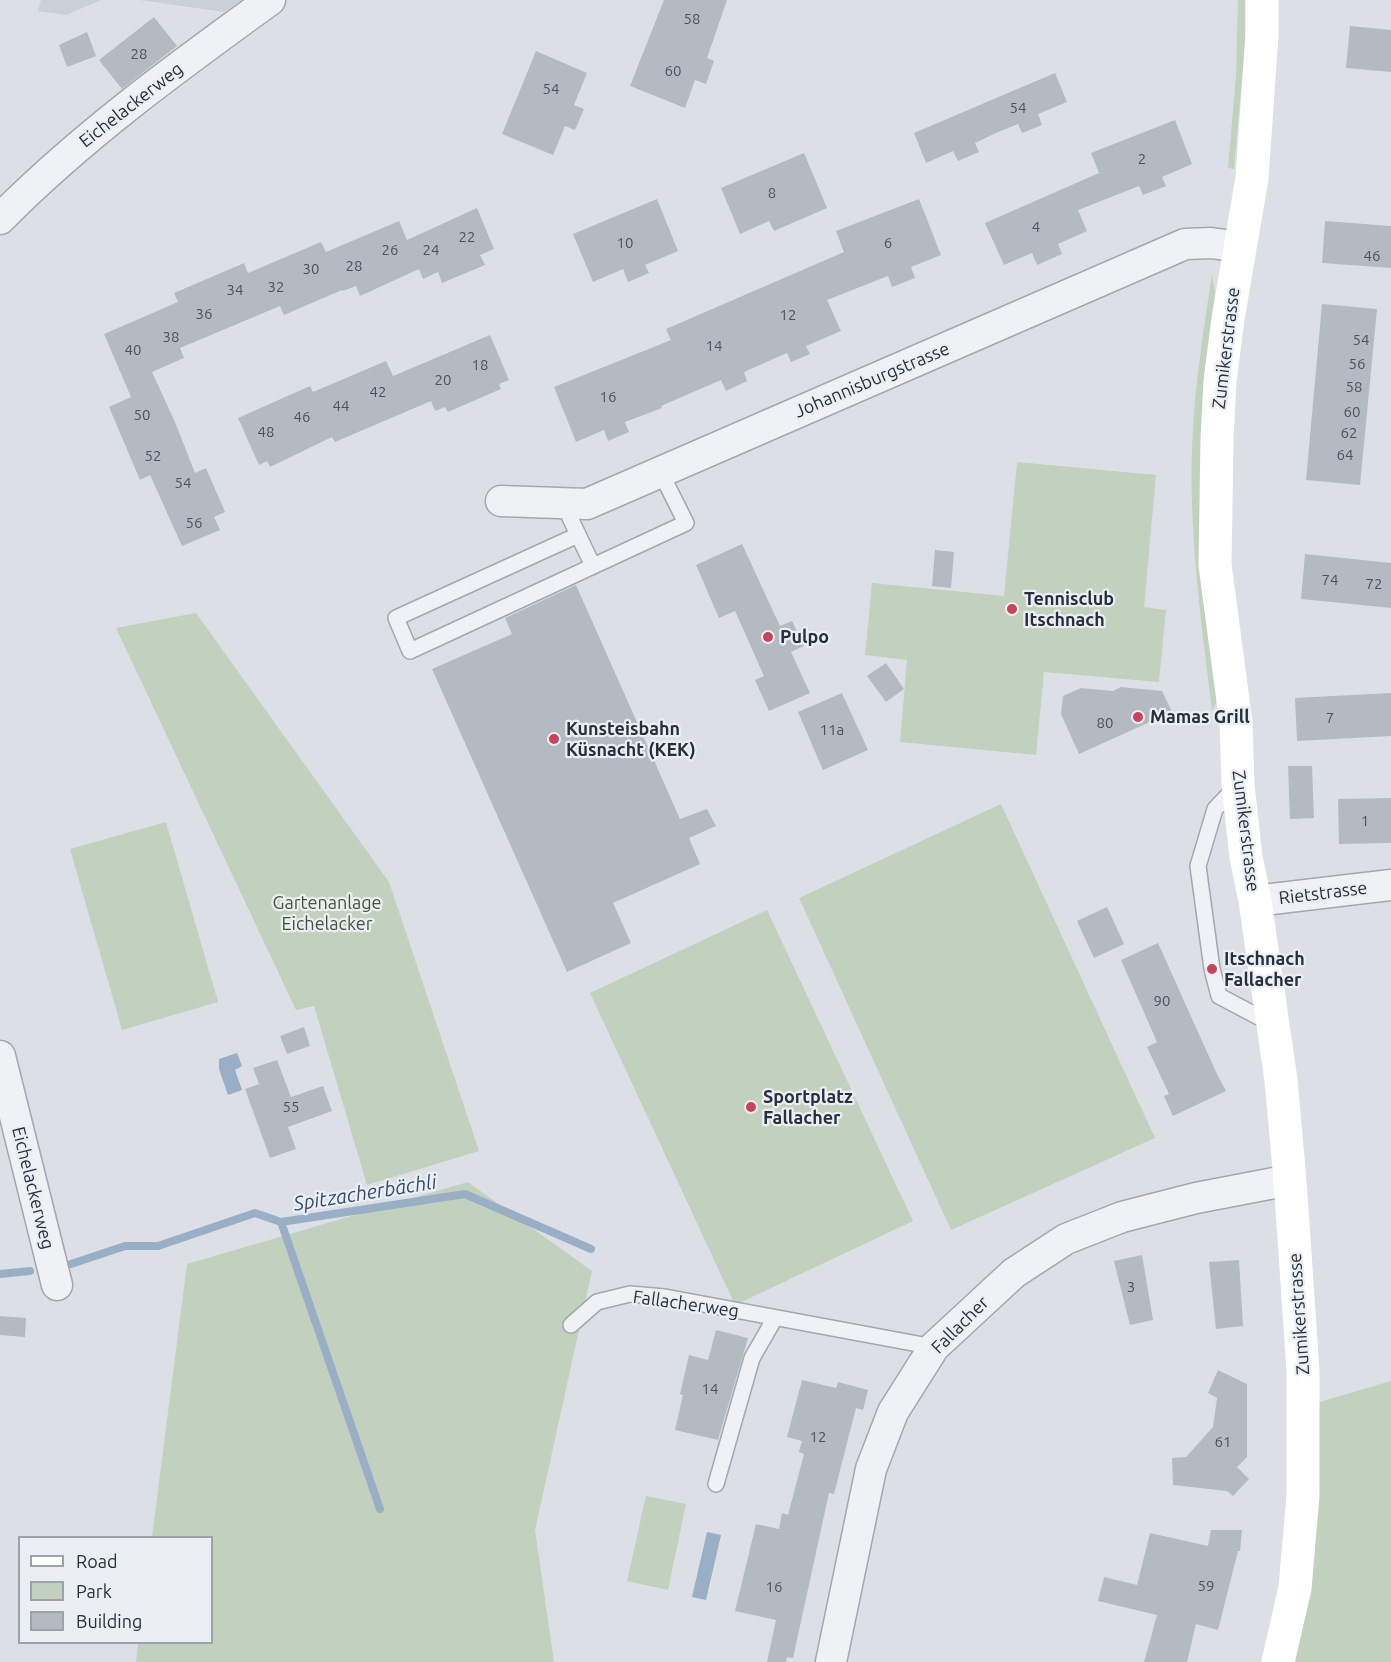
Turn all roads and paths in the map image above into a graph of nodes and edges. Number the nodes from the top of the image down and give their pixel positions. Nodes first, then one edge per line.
1 (270, 0) edge
2 (1262, 0) edge
3 (0, 219) edge
4 (1240, 247) junction
5 (660, 471) junction
6 (501, 501) dead end
7 (563, 503) junction
8 (578, 535) junction
9 (593, 566) junction
10 (1238, 785) junction
11 (1391, 885) edge
12 (1255, 902) junction
13 (1274, 1026) junction
14 (0, 1056) edge
15 (1290, 1179) junction
16 (57, 1285) dead end
17 (774, 1318) junction
18 (571, 1325) dead end
19 (934, 1347) junction
20 (716, 1484) dead end
21 (831, 1662) edge
22 (1278, 1662) edge

1 - 3 street, Eichelackerweg
2 - 4 main road, Zumikerstrasse
4 - 5 street, Johannisburgstrasse
4 - 10 main road, Zumikerstrasse
5 - 7 street, Johannisburgstrasse
5 - 9 lane
6 - 7 street, Johannisburgstrasse
7 - 8 lane
8 - 9 lane
8 - 9 lane
10 - 12 main road, Zumikerstrasse
10 - 13 lane
11 - 12 street, Rietstrasse
12 - 13 main road, Zumikerstrasse
13 - 15 main road, Zumikerstrasse
14 - 16 street, Eichelackerweg
15 - 19 street, Fallacher
15 - 22 main road, Zumikerstrasse
17 - 18 lane, Fallacherweg
17 - 19 lane, Fallacherweg
17 - 20 lane
19 - 21 street, Fallacher

